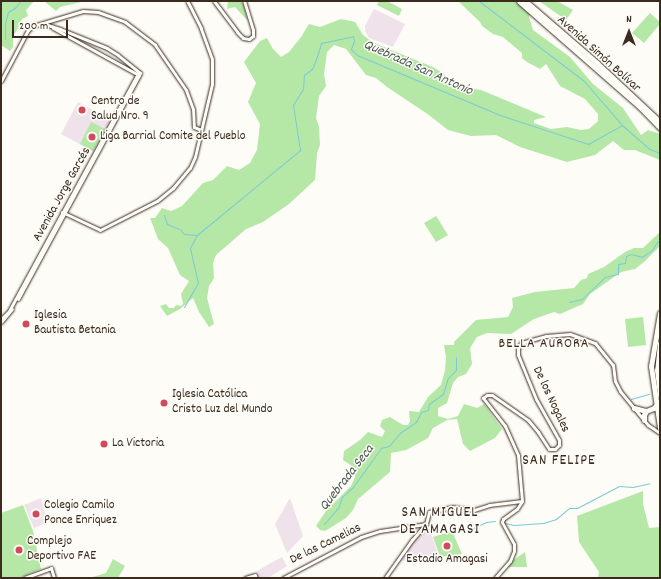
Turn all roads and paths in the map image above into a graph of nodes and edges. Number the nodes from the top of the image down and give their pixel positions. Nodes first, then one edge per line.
1 (187, 1) edge
2 (214, 1) edge
3 (244, 1) edge
4 (519, 1) edge
5 (525, 1) edge
6 (43, 22) junction
7 (48, 26) junction
8 (139, 74) junction
9 (1, 81) edge
10 (660, 122) edge
11 (660, 128) edge
12 (201, 130) junction
13 (63, 213) junction
14 (660, 313) edge
15 (1, 321) edge
16 (660, 342) edge
17 (660, 396) edge
18 (657, 404) junction
19 (634, 408) junction
20 (648, 411) junction
21 (659, 417) junction
22 (644, 420) junction
23 (660, 427) edge
24 (660, 433) edge
25 (522, 501) junction
26 (426, 524) junction
27 (255, 576) edge
28 (24, 578) edge
29 (54, 578) edge
30 (246, 578) edge
31 (283, 578) edge
32 (385, 578) edge
33 (495, 578) edge

1 - 12 street
2 - 3 street
4 - 11 highway, Avenida Simón Bolívar
5 - 10 highway, Avenida Simón Bolívar
6 - 7 street
6 - 9 street
6 - 12 street
7 - 8 street
7 - 8 street
8 - 13 street, Avenida Jorge Garcés
12 - 13 street
13 - 15 street, Avenida Jorge Garcés
14 - 18 highway
16 - 17 highway
18 - 20 highway
18 - 21 highway
19 - 20 highway
19 - 22 street, De los Nogales
19 - 25 street, De los Nogales
20 - 21 highway
20 - 22 highway
21 - 23 highway
22 - 24 street, De los Nogales
25 - 26 street
25 - 33 street
26 - 31 street, De las Camelias
26 - 32 street
27 - 30 street
28 - 29 street

